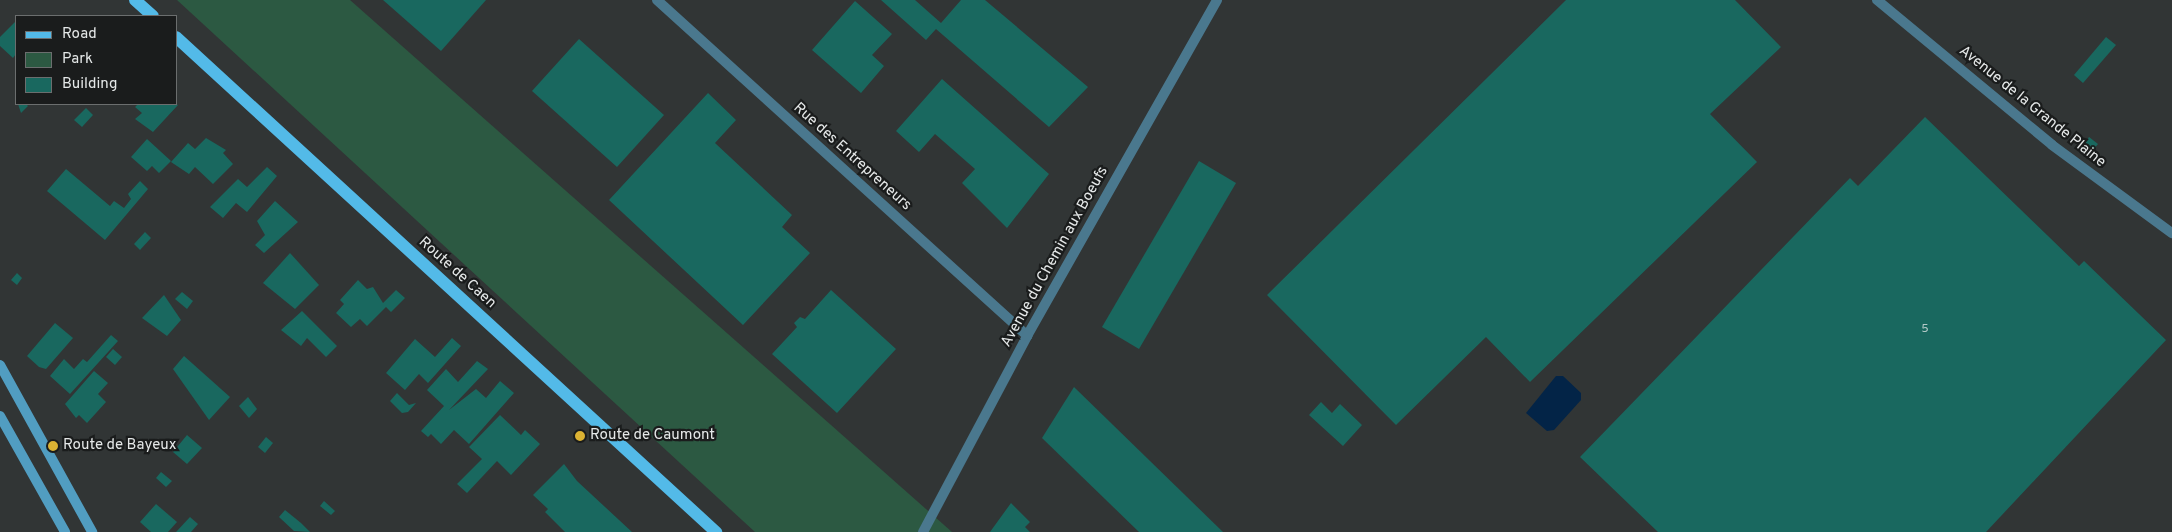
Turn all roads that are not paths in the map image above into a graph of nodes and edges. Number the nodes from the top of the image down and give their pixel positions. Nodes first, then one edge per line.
1 (135, 0) edge
2 (657, 0) edge
3 (1217, 0) edge
4 (1876, 0) edge
5 (152, 15) edge
6 (178, 40) edge
7 (2172, 232) edge
8 (1027, 336) junction
9 (0, 365) edge
10 (0, 416) edge
11 (64, 532) edge
12 (92, 532) edge
13 (716, 532) edge
14 (923, 532) edge

1 - 5 main road
2 - 8 street, Rue des Entrepreneurs
3 - 8 street, Avenue du Chemin aux Boeufs
4 - 7 street, Avenue de la Grande Plaine
6 - 13 main road, Route de Caen
8 - 14 street, Avenue du Chemin aux Boeufs
9 - 12 main road
10 - 11 main road

